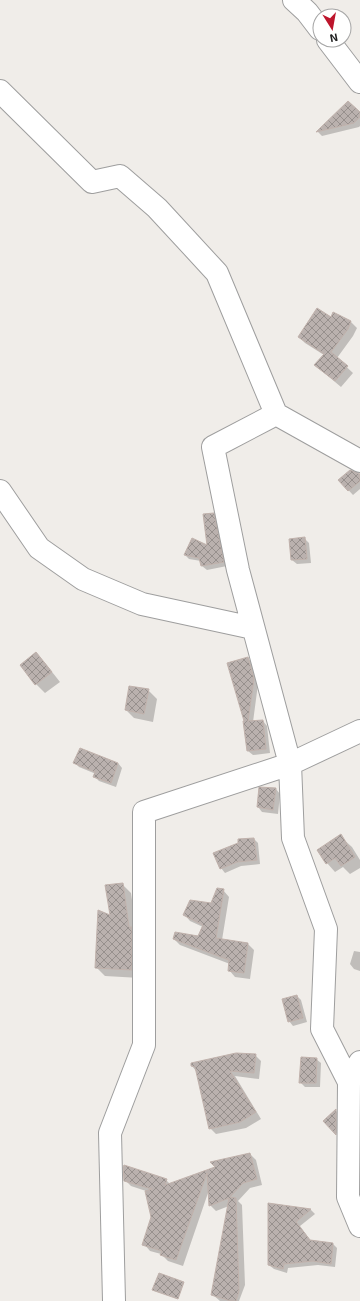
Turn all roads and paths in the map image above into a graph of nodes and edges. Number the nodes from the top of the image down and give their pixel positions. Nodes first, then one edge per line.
1 (294, 0) edge
2 (312, 19) edge
3 (334, 48) edge
4 (360, 82) edge
5 (0, 91) edge
6 (276, 414) junction
7 (360, 461) edge
8 (0, 491) edge
9 (253, 628) junction
10 (360, 731) edge
11 (290, 764) junction
12 (360, 1062) edge
13 (349, 1082) junction
14 (360, 1226) edge
15 (114, 1301) edge

1 - 2 street
3 - 4 street
5 - 6 street
6 - 7 street
6 - 9 street
8 - 9 street
9 - 11 street
10 - 11 street
11 - 13 street
11 - 15 street
12 - 13 street
13 - 14 street

